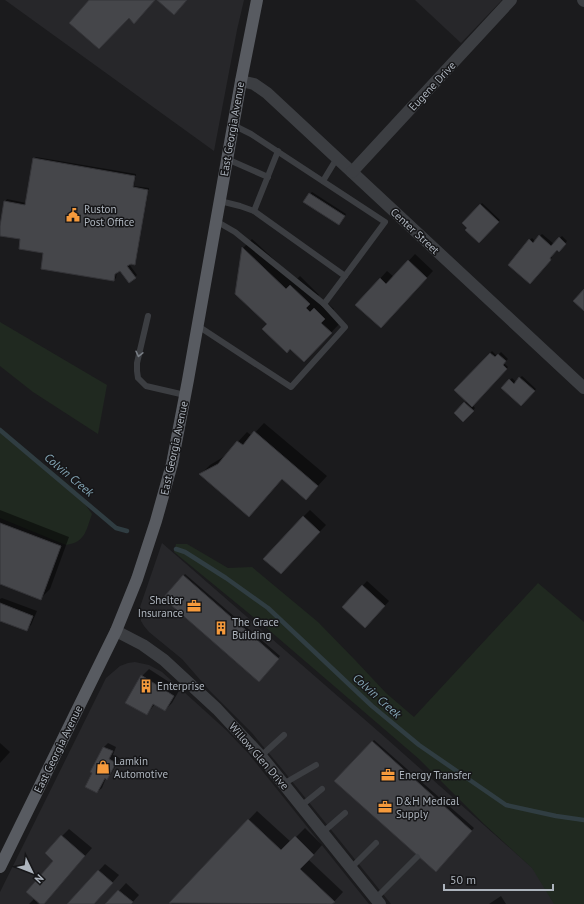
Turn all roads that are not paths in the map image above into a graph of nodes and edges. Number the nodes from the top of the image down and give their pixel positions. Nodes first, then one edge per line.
1 (257, 0) edge
2 (511, 0) edge
3 (241, 81) junction
4 (233, 125) junction
5 (278, 152) junction
6 (336, 158) junction
7 (227, 159) junction
8 (352, 172) junction
9 (268, 177) junction
10 (323, 181) junction
11 (220, 201) junction
12 (254, 211) junction
13 (216, 221) junction
14 (344, 276) junction
15 (324, 304) junction
16 (148, 316) dead end
17 (198, 326) junction
18 (584, 388) edge
19 (185, 395) junction
20 (116, 631) junction
21 (284, 736) dead end
22 (261, 756) junction
23 (316, 765) dead end
24 (284, 784) junction
25 (322, 789) dead end
26 (301, 806) junction
27 (345, 812) dead end
28 (322, 832) junction
29 (376, 843) dead end
30 (417, 857) dead end
31 (0, 867) edge
32 (351, 868) junction
33 (378, 901) edge

1 - 3 main road, East Georgia Avenue
2 - 8 street, Eugene Drive
3 - 4 main road, East Georgia Avenue
3 - 6 street, Center Street
4 - 5 lane
4 - 7 main road, East Georgia Avenue
5 - 9 lane
5 - 10 lane
6 - 8 street, Center Street
6 - 10 lane
7 - 9 lane
7 - 11 main road, East Georgia Avenue
8 - 18 street, Center Street
9 - 12 lane
10 - 14 lane
11 - 12 lane
11 - 13 main road, East Georgia Avenue
12 - 14 lane
13 - 15 lane
13 - 17 main road, East Georgia Avenue
14 - 15 lane
15 - 17 lane
16 -> 19 lane
17 - 19 main road, East Georgia Avenue
19 - 20 main road, East Georgia Avenue
20 - 22 street, Willow Glen Drive
20 - 31 main road, East Georgia Avenue
21 - 22 lane
22 - 24 street, Willow Glen Drive
23 - 24 lane
24 - 26 street, Willow Glen Drive
25 - 26 lane
26 - 28 street, Willow Glen Drive
27 - 28 lane
28 - 32 street, Willow Glen Drive
29 - 32 lane
30 - 33 lane
32 - 33 street, Willow Glen Drive

